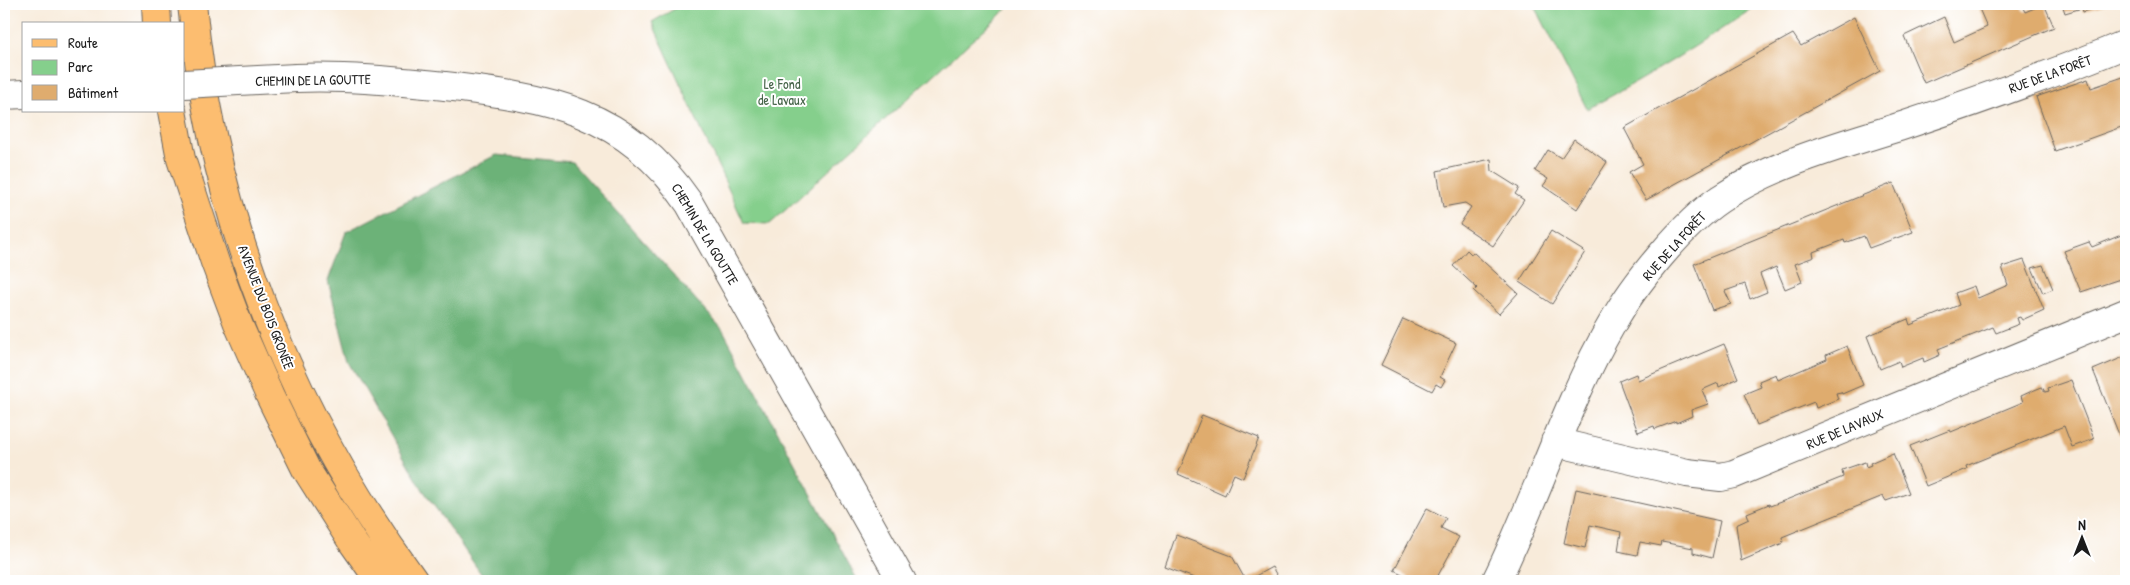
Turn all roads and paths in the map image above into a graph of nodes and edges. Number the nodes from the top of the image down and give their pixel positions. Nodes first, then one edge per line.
1 (156, 4) edge
2 (192, 4) edge
3 (157, 22) edge
4 (2126, 44) edge
5 (185, 84) edge
6 (172, 112) edge
7 (2126, 313) edge
8 (1555, 442) junction
9 (380, 581) edge
10 (414, 581) edge
11 (902, 581) edge
12 (1496, 581) edge

1 - 3 main road
2 - 10 main road, AVENUE DU BOIS GRONÉE
4 - 8 street, RUE DE LA FORÊT
5 - 11 street, CHEMIN DE LA GOUTTE, bridge
6 - 9 main road
7 - 8 street, RUE DE LAVAUX
8 - 12 street, RUE DE LA FORÊT

